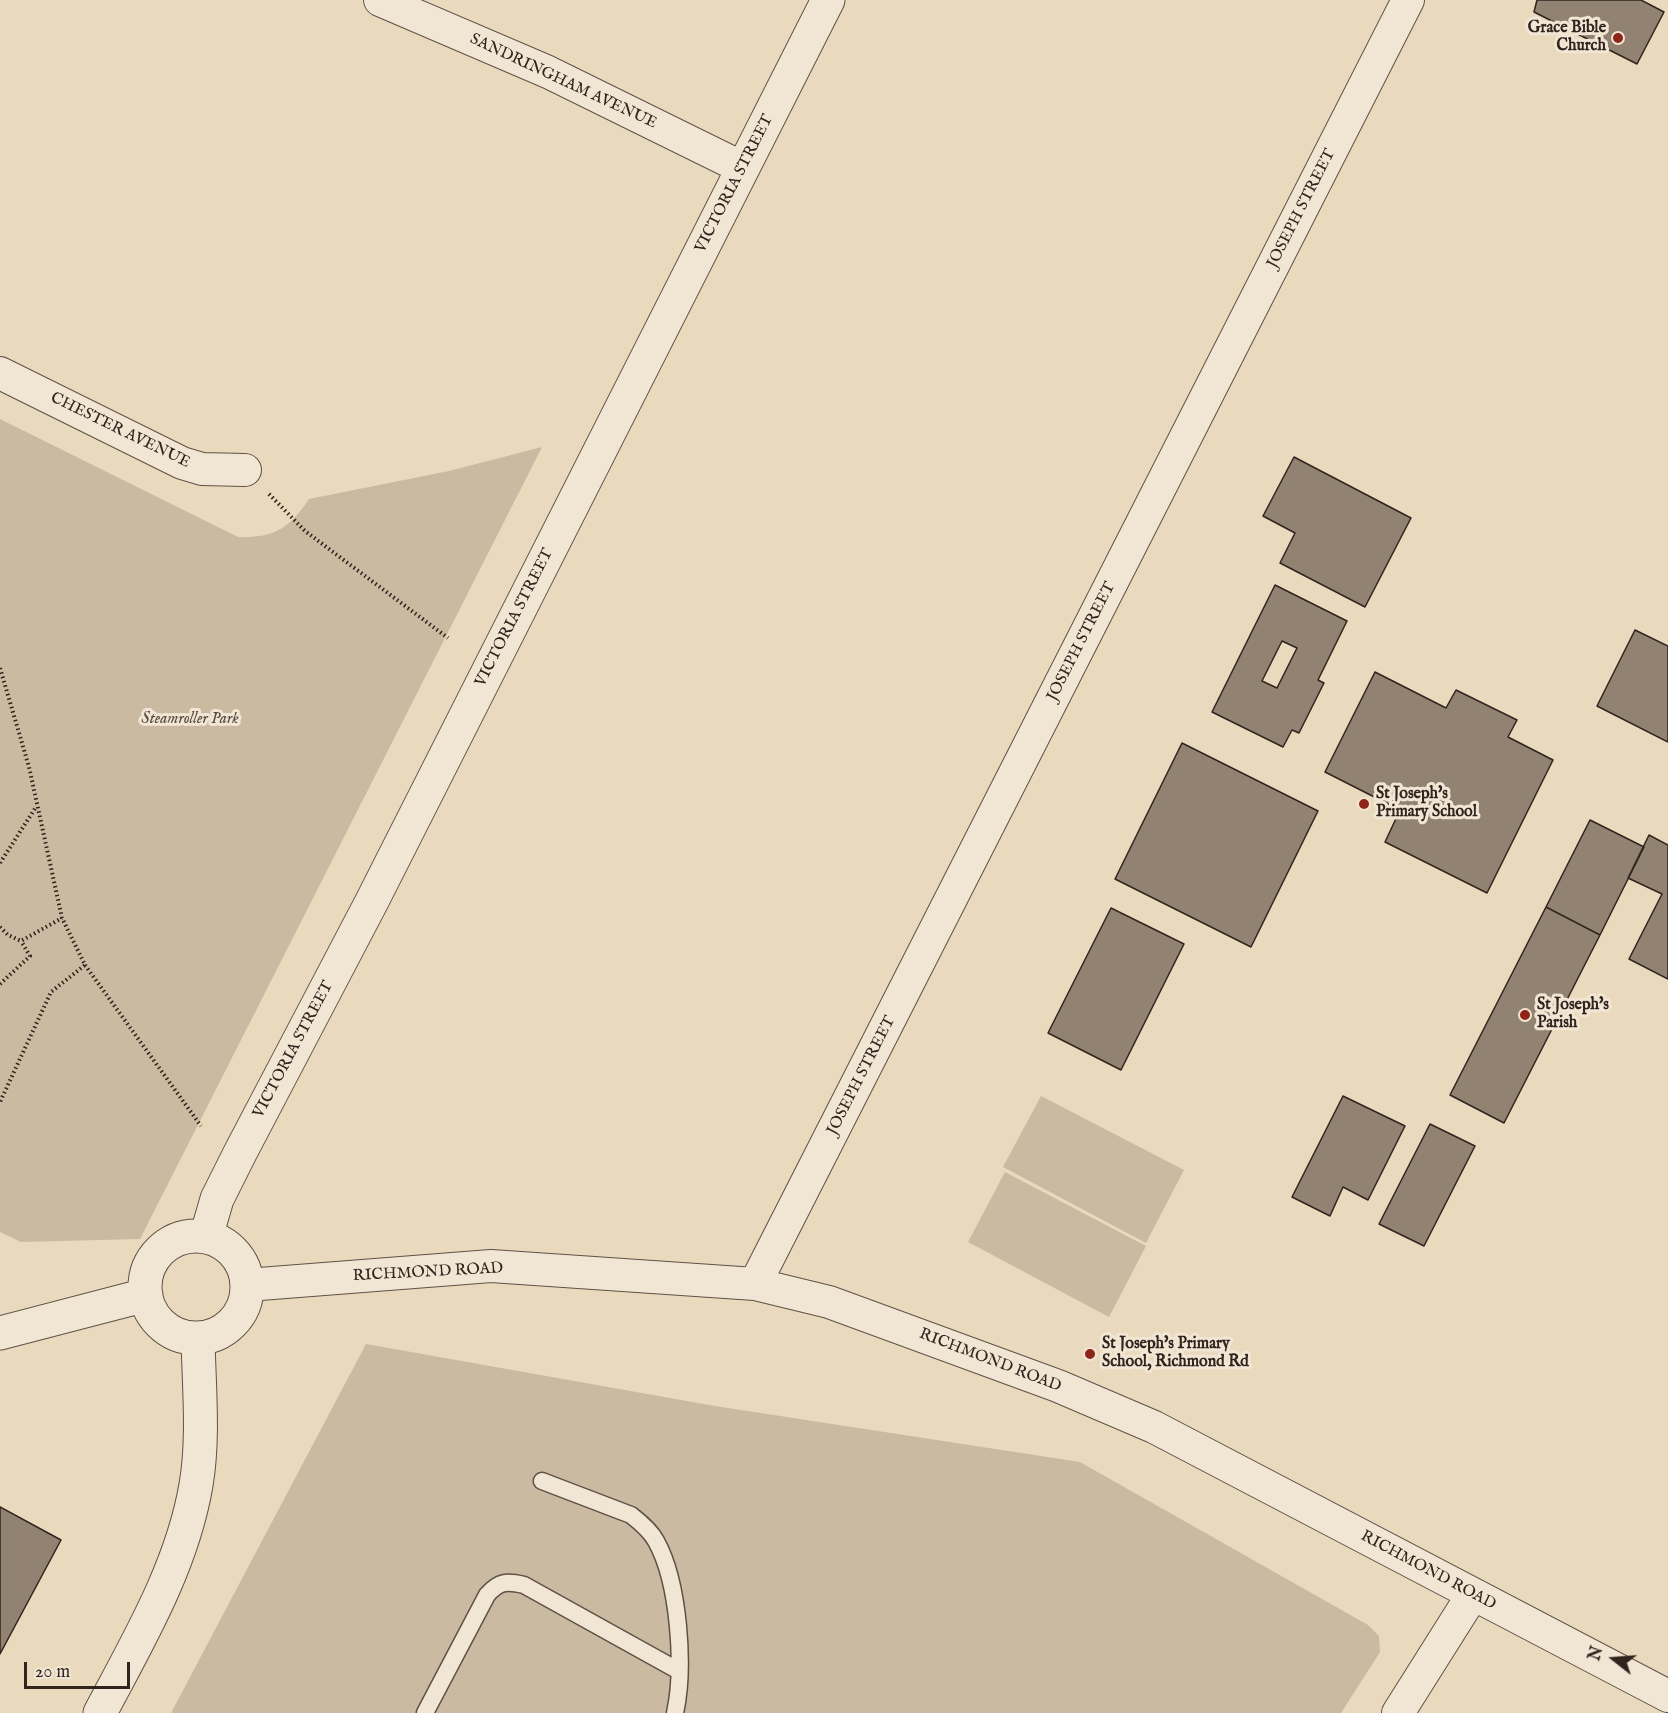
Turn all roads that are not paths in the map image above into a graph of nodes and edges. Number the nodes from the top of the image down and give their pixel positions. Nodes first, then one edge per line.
1 (380, 0) edge
2 (828, 0) edge
3 (1407, 0) edge
4 (743, 168) junction
5 (0, 373) edge
6 (246, 470) road end
7 (206, 1237) junction
8 (755, 1284) junction
9 (247, 1285) junction
10 (146, 1295) junction
11 (0, 1333) edge
12 (198, 1339) junction
13 (542, 1481) dead end
14 (1473, 1594) junction
15 (679, 1671) junction
16 (1668, 1696) edge
17 (100, 1713) edge
18 (425, 1713) edge
19 (675, 1713) edge
20 (1398, 1713) edge

1 - 4 street, SANDRINGHAM AVENUE
2 - 4 street, VICTORIA STREET
3 - 8 street, JOSEPH STREET
4 - 7 street, VICTORIA STREET
5 - 6 street, CHESTER AVENUE
7 - 9 street
7 - 10 street
8 - 9 street, RICHMOND ROAD
8 - 14 street, RICHMOND ROAD
9 - 12 street
10 - 11 street
10 - 12 street
12 - 17 street
13 - 15 lane
14 - 16 street, RICHMOND ROAD
14 - 20 street
15 - 18 lane
15 - 19 lane

